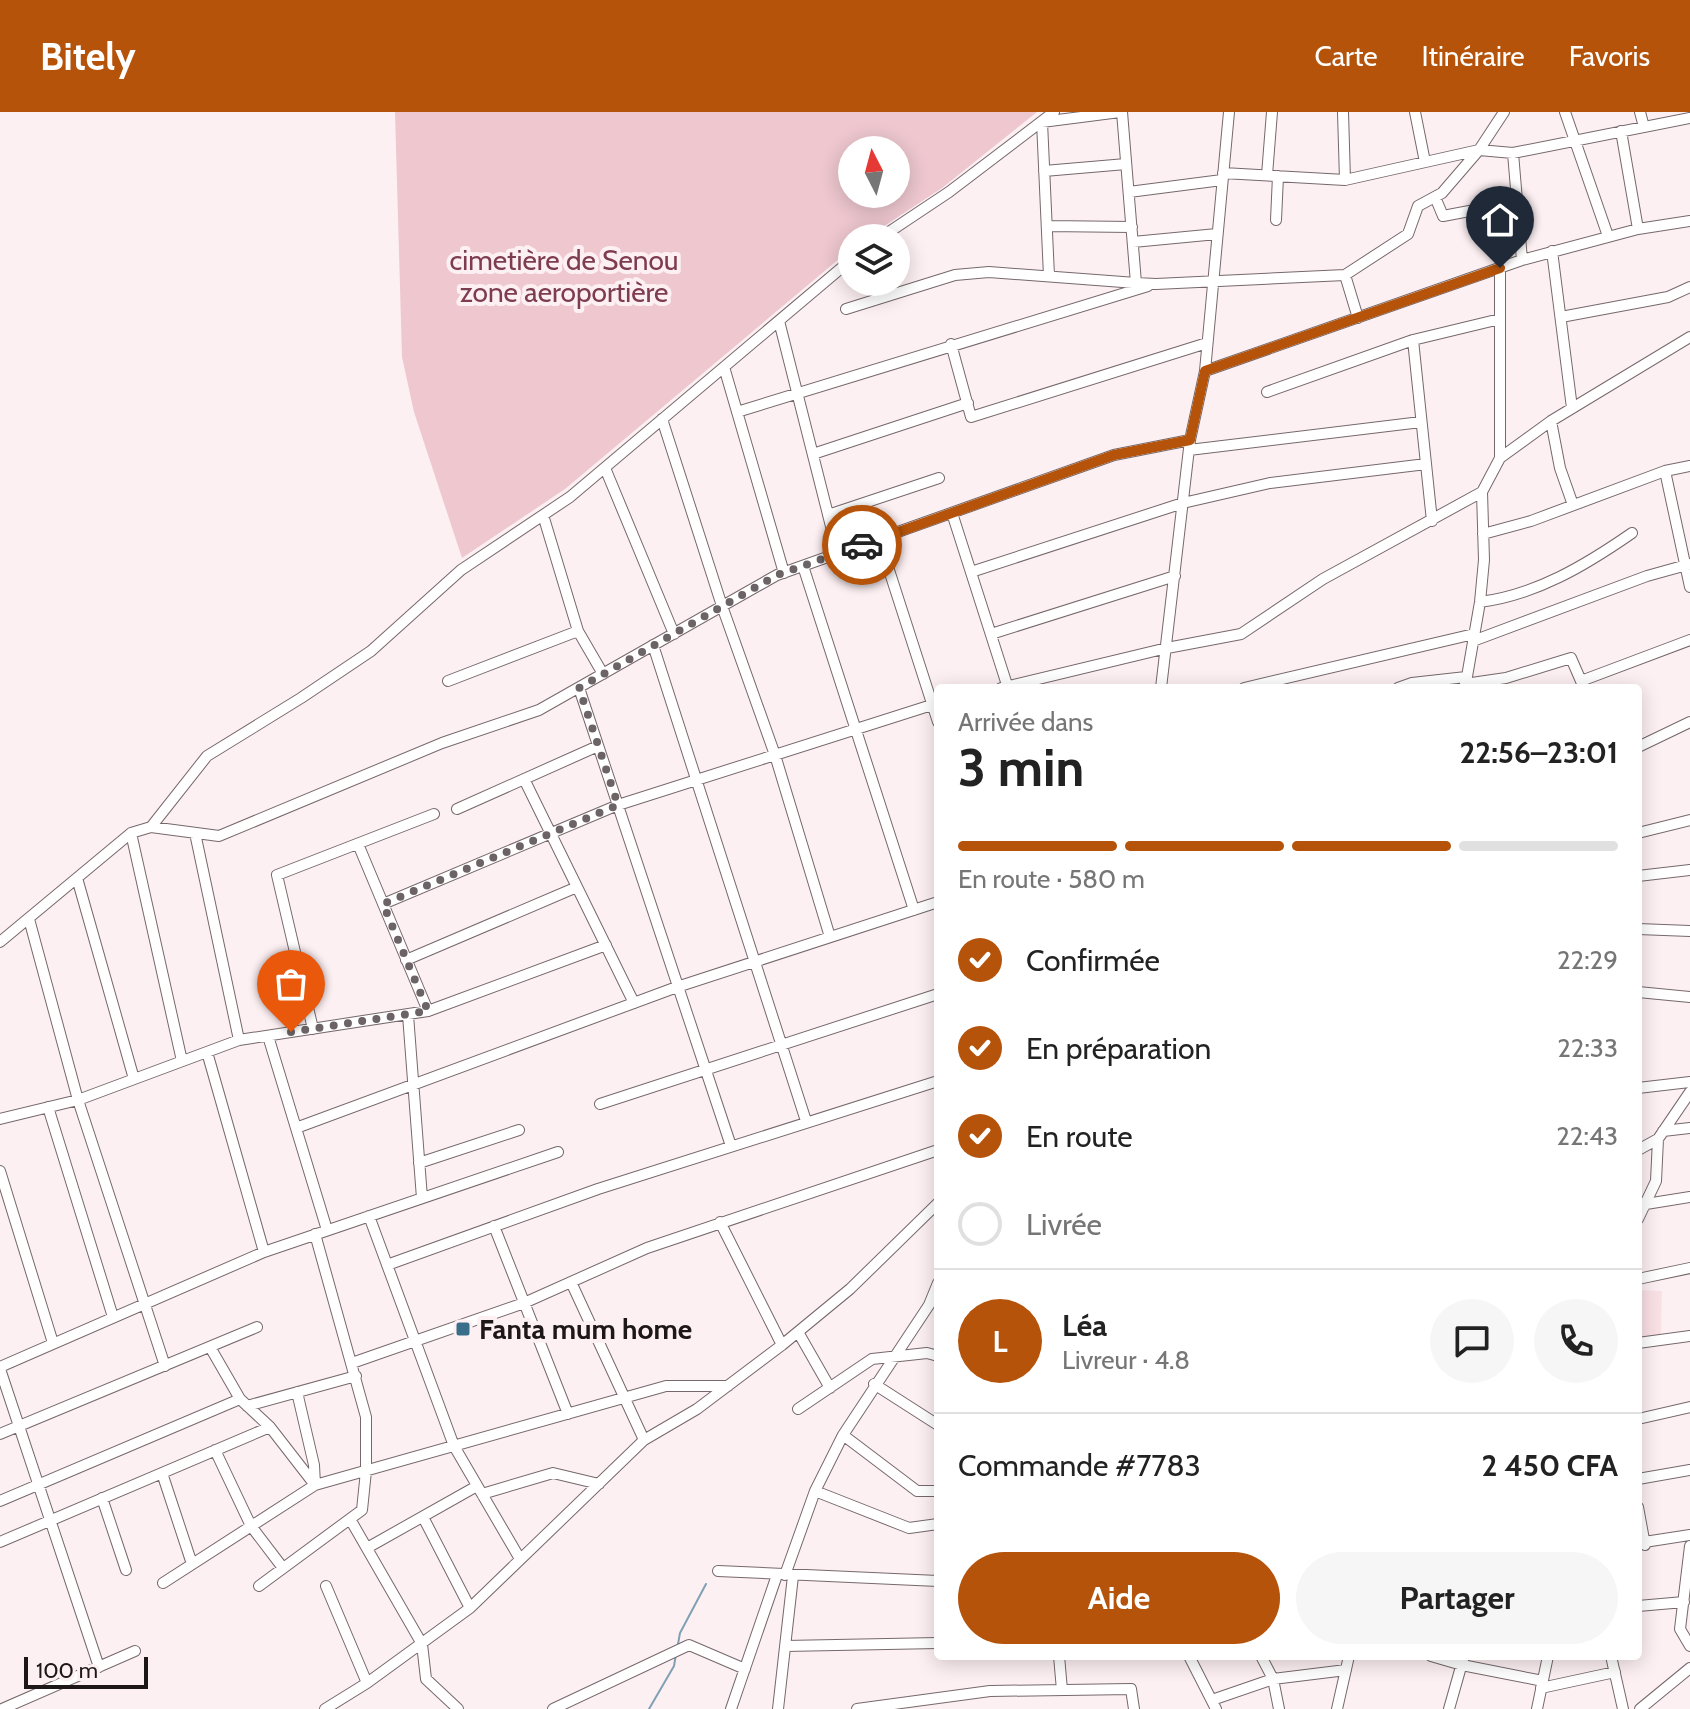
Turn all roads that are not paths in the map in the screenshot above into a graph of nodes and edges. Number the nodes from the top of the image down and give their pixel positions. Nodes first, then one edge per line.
1 (1054, 112) edge
2 (1121, 112) edge
3 (1229, 112) edge
4 (1272, 112) edge
5 (1343, 112) edge
6 (1415, 112) edge
7 (1504, 112) edge
8 (1565, 112) edge
9 (1640, 112) edge
10 (1042, 122) junction
11 (1689, 122) edge
12 (1644, 127) junction
13 (1621, 131) junction
14 (1576, 140) junction
15 (1479, 150) junction
16 (1513, 153) junction
17 (1425, 162) junction
18 (1126, 164) junction
19 (1044, 171) junction
20 (1223, 176) junction
21 (1272, 176) junction
22 (1345, 180) junction
23 (1129, 192) junction
24 (1435, 197) junction
25 (1480, 209) dead end
26 (1276, 220) dead end
27 (1690, 221) edge
28 (901, 224) edge
29 (1047, 226) junction
30 (1132, 227) junction
31 (1638, 229) junction
32 (1217, 234) junction
33 (1608, 236) junction
34 (1133, 242) junction
35 (1552, 251) junction
36 (1522, 260) junction
37 (1500, 268) junction
38 (838, 271) edge
39 (1345, 275) junction
40 (1049, 276) junction
41 (1212, 280) junction
42 (1136, 283) junction
43 (1156, 284) junction
44 (1690, 287) edge
45 (846, 309) dead end
46 (1561, 317) junction
47 (1358, 318) junction
48 (1500, 319) junction
49 (779, 321) junction
50 (1690, 337) edge
51 (1413, 340) junction
52 (1207, 343) junction
53 (951, 344) junction
54 (724, 367) junction
55 (1205, 371) junction
56 (1267, 392) dead end
57 (797, 393) junction
58 (968, 403) junction
59 (1572, 408) junction
60 (737, 412) junction
61 (662, 419) junction
62 (1551, 421) junction
63 (1421, 422) junction
64 (1189, 445) junction
65 (813, 454) junction
66 (1500, 458) junction
67 (1426, 464) junction
68 (1690, 466) edge
69 (605, 468) junction
70 (1665, 471) junction
71 (939, 478) dead end
72 (1482, 492) junction
73 (1183, 503) junction
74 (1573, 505) junction
75 (952, 513) junction
76 (543, 515) junction
77 (828, 515) junction
78 (1432, 521) junction
79 (1632, 533) dead end
80 (1483, 534) junction
81 (879, 539) junction
82 (838, 554) junction
83 (1688, 565) edge
84 (803, 566) junction
85 (971, 572) junction
86 (784, 573) junction
87 (1175, 576) junction
88 (1690, 587) edge
89 (1480, 602) junction
90 (722, 606) junction
91 (578, 631) junction
92 (674, 634) junction
93 (991, 634) junction
94 (1474, 638) junction
95 (1690, 640) edge
96 (653, 645) junction
97 (1167, 648) junction
98 (603, 674) junction
99 (448, 681) dead end
100 (1465, 683) edge
101 (1004, 684) edge
102 (1017, 684) edge
103 (1162, 684) edge
104 (1262, 684) edge
105 (1410, 684) edge
106 (1583, 684) edge
107 (1585, 684) edge
108 (579, 688) junction
109 (934, 701) edge
110 (934, 704) edge
111 (1690, 722) edge
112 (856, 729) junction
113 (1642, 745) edge
114 (598, 746) junction
115 (775, 755) junction
116 (524, 779) junction
117 (696, 780) junction
118 (618, 805) junction
119 (457, 809) dead end
120 (434, 814) dead end
121 (1690, 820) edge
122 (151, 827) junction
123 (1642, 832) edge
124 (131, 833) junction
125 (195, 833) junction
126 (551, 834) junction
127 (358, 844) junction
128 (1690, 870) edge
129 (1642, 876) edge
130 (77, 878) junction
131 (577, 887) junction
132 (934, 903) edge
133 (383, 904) junction
134 (914, 910) junction
135 (29, 919) junction
136 (1642, 929) edge
137 (1690, 931) edge
138 (830, 937) junction
139 (0, 942) edge
140 (606, 945) junction
141 (406, 960) junction
142 (755, 962) junction
143 (677, 987) junction
144 (1642, 992) edge
145 (934, 995) edge
146 (1690, 997) edge
147 (634, 1003) junction
148 (428, 1011) junction
149 (408, 1015) junction
150 (313, 1029) junction
151 (268, 1036) junction
152 (239, 1040) junction
153 (781, 1044) junction
154 (207, 1052) junction
155 (182, 1061) junction
156 (705, 1069) junction
157 (134, 1079) junction
158 (934, 1082) edge
159 (1690, 1082) edge
160 (413, 1085) junction
161 (1642, 1088) edge
162 (1690, 1092) edge
163 (78, 1100) junction
164 (600, 1104) dead end
165 (48, 1107) junction
166 (0, 1119) edge
167 (806, 1121) junction
168 (296, 1128) junction
169 (1690, 1128) edge
170 (519, 1130) dead end
171 (1661, 1135) junction
172 (731, 1146) junction
173 (1642, 1147) edge
174 (934, 1151) edge
175 (558, 1152) dead end
176 (419, 1163) junction
177 (0, 1171) edge
178 (1690, 1197) edge
179 (422, 1198) junction
180 (1646, 1204) junction
181 (934, 1207) edge
182 (1642, 1212) edge
183 (369, 1216) junction
184 (720, 1222) junction
185 (494, 1226) junction
186 (327, 1230) junction
187 (315, 1234) junction
188 (264, 1252) junction
189 (387, 1265) junction
190 (1690, 1268) edge
191 (1642, 1278) edge
192 (571, 1282) junction
193 (934, 1293) edge
194 (524, 1303) junction
195 (144, 1304) junction
196 (113, 1317) junction
197 (257, 1327) dead end
198 (798, 1332) junction
199 (1690, 1336) edge
200 (415, 1341) junction
201 (1642, 1342) edge
202 (53, 1343) junction
203 (782, 1345) junction
204 (210, 1347) junction
205 (934, 1355) edge
206 (893, 1357) junction
207 (352, 1363) junction
208 (165, 1366) junction
209 (0, 1368) edge
210 (356, 1376) junction
211 (874, 1384) junction
212 (728, 1386) junction
213 (830, 1388) junction
214 (297, 1392) junction
215 (625, 1398) junction
216 (244, 1402) junction
217 (1690, 1407) edge
218 (798, 1409) dead end
219 (568, 1414) junction
220 (1642, 1418) edge
221 (934, 1422) edge
222 (17, 1427) junction
223 (270, 1427) junction
224 (0, 1434) edge
225 (843, 1435) junction
226 (644, 1440) junction
227 (454, 1446) junction
228 (215, 1450) junction
229 (1690, 1470) edge
230 (366, 1471) junction
231 (162, 1473) junction
232 (1642, 1478) edge
233 (599, 1484) junction
234 (37, 1485) junction
235 (315, 1485) junction
236 (479, 1490) junction
237 (815, 1491) junction
238 (934, 1491) edge
239 (102, 1498) junction
240 (0, 1501) edge
241 (423, 1517) junction
242 (350, 1519) junction
243 (49, 1521) junction
244 (934, 1525) edge
245 (251, 1526) junction
246 (1690, 1535) edge
247 (0, 1542) edge
248 (1642, 1543) edge
249 (1690, 1546) edge
250 (367, 1548) junction
251 (520, 1559) junction
252 (192, 1564) junction
253 (283, 1568) junction
254 (126, 1570) dead end
255 (718, 1571) dead end
256 (785, 1575) junction
257 (934, 1581) edge
258 (163, 1583) dead end
259 (259, 1586) dead end
260 (326, 1586) dead end
261 (1684, 1602) junction
262 (1642, 1606) edge
263 (470, 1608) junction
264 (934, 1643) edge
265 (422, 1644) junction
266 (785, 1646) junction
267 (1690, 1646) edge
268 (135, 1651) dead end
269 (1059, 1660) edge
270 (1191, 1660) edge
271 (1263, 1660) edge
272 (1348, 1660) edge
273 (1547, 1660) edge
274 (1612, 1660) edge
275 (1463, 1661) edge
276 (99, 1667) junction
277 (1690, 1668) edge
278 (745, 1669) junction
279 (1346, 1670) junction
280 (1615, 1672) junction
281 (1273, 1679) junction
282 (367, 1683) junction
283 (1542, 1684) junction
284 (1062, 1690) junction
285 (1214, 1705) edge
286 (873, 1708) edge
287 (1643, 1708) edge
288 (2, 1709) edge
289 (325, 1709) edge
290 (458, 1709) edge
291 (553, 1709) edge
292 (731, 1709) edge
293 (778, 1709) edge
294 (857, 1709) edge
295 (1134, 1709) edge
296 (1279, 1709) edge
297 (1337, 1709) edge
298 (1449, 1709) edge
299 (1537, 1709) edge
300 (1623, 1709) edge

1 - 10 street
2 - 10 street
2 - 18 street
3 - 20 street
4 - 21 street
5 - 22 street
6 - 17 street
7 - 15 street
8 - 14 street
9 - 12 street
10 - 19 street
10 - 28 street
11 - 12 street
12 - 13 street
13 - 14 street
13 - 31 street
14 - 16 street
14 - 33 street
15 - 16 street
15 - 17 street
15 - 24 street
16 - 36 street
17 - 22 street
18 - 19 street
18 - 23 street
19 - 29 street
20 - 21 street
20 - 23 street
20 - 32 street
21 - 22 street
21 - 26 street
23 - 30 street
24 - 25 street
24 - 39 street
27 - 31 street
29 - 30 street
29 - 40 street
30 - 34 street
31 - 33 street
32 - 34 street
32 - 41 street
33 - 35 street
34 - 42 street
35 - 36 street
35 - 46 street
36 - 37 street
37 - 47 street
37 - 48 street
38 - 49 street
39 - 41 street
39 - 47 street
40 - 42 street
40 - 45 street
41 - 43 street
41 - 52 street
42 - 43 street
43 - 53 street
44 - 46 street
46 - 59 street
47 - 55 street
48 - 51 street
48 - 66 street
49 - 54 street
49 - 57 street
50 - 59 street
51 - 56 street
51 - 63 street
52 - 55 street
52 - 58 street
53 - 57 street
53 - 58 street
54 - 60 street
54 - 61 street
55 - 64 street
57 - 60 street
57 - 65 street
58 - 65 street
59 - 62 street
60 - 86 street
61 - 69 street
61 - 90 street
62 - 66 street
62 - 74 street
63 - 64 street
63 - 67 street
64 - 73 street
64 - 75 street
65 - 77 street
66 - 72 street
67 - 73 street
67 - 78 street
68 - 70 street
69 - 76 street
69 - 92 street
70 - 74 street
70 - 83 street
71 - 77 street
72 - 78 street
72 - 80 street
73 - 85 street
73 - 87 street
74 - 80 street
75 - 81 street
75 - 85 street
76 - 91 street
76 - 122 street
77 - 82 street
78 - 97 street
79 - 89 street
80 - 89 street
81 - 82 street
81 - 109 street
82 - 84 street
83 - 88 street
83 - 94 street
84 - 86 street
84 - 112 street
85 - 93 street
86 - 90 street
87 - 93 street
87 - 97 street
89 - 94 street
90 - 92 street
90 - 115 street
91 - 98 street
91 - 99 street
92 - 96 street
93 - 101 street
94 - 100 street
94 - 104 street
95 - 107 street
96 - 98 street
96 - 117 street
97 - 102 street
97 - 103 street
98 - 108 street
100 - 105 street
100 - 106 street
108 - 114 street
108 - 125 street
110 - 112 street
111 - 113 street
112 - 115 street
112 - 134 street
114 - 116 street
114 - 118 street
115 - 117 street
115 - 138 street
116 - 119 street
116 - 126 street
117 - 118 street
117 - 142 street
118 - 126 street
118 - 143 street
120 - 127 street
121 - 123 street
122 - 124 street
122 - 125 street
124 - 130 street
124 - 155 street
125 - 152 street
126 - 131 street
126 - 133 street
127 - 133 street
127 - 150 street
128 - 129 street
130 - 135 street
130 - 157 street
131 - 140 street
131 - 141 street
132 - 134 street
133 - 141 street
134 - 138 street
135 - 139 street
135 - 163 street
136 - 137 street
138 - 142 street
140 - 147 street
140 - 148 street
141 - 148 street
142 - 143 street
142 - 153 street
143 - 147 street
143 - 156 street
144 - 146 street
145 - 153 street
147 - 160 street
148 - 149 street
149 - 150 street
149 - 160 street
150 - 151 street
151 - 152 street
151 - 168 street
152 - 154 street
153 - 156 street
153 - 167 street
154 - 155 street
154 - 188 street
155 - 157 street
156 - 164 street
156 - 172 street
157 - 163 street
158 - 167 street
159 - 161 street
160 - 168 street
160 - 176 street
162 - 171 street
163 - 165 street
163 - 195 street
165 - 166 street
165 - 196 street
167 - 172 street
168 - 186 street
169 - 171 street
170 - 176 street
171 - 173 street
171 - 180 street
172 - 185 street
174 - 184 street
175 - 179 street
176 - 179 street
177 - 202 street
178 - 180 street
179 - 183 street
180 - 182 street
181 - 198 street
183 - 186 street
183 - 189 street
184 - 192 street
184 - 203 street
185 - 189 street
185 - 194 street
186 - 187 street
187 - 188 street
187 - 207 street
188 - 195 street
189 - 200 street
190 - 191 street
192 - 194 street
192 - 215 street
193 - 206 street
194 - 200 street
194 - 219 street
195 - 196 street
195 - 208 street
196 - 202 street
197 - 204 street
198 - 203 street
198 - 213 street
199 - 201 street
200 - 207 street
200 - 227 street
202 - 209 street
203 - 212 street
204 - 208 street
204 - 216 street
205 - 206 street
206 - 211 street
206 - 213 street
207 - 210 street
208 - 222 street
209 - 222 street
210 - 214 street
210 - 230 street
211 - 221 street
211 - 225 street
212 - 215 street
212 - 226 street
213 - 218 street
214 - 216 street
214 - 235 street
215 - 219 street
215 - 226 street
216 - 223 street
216 - 234 street
217 - 220 street
219 - 227 street
222 - 224 street
222 - 234 street
223 - 228 street
223 - 235 street
225 - 237 street
225 - 238 street
226 - 233 street
227 - 230 street
227 - 236 street
228 - 231 street
228 - 245 street
229 - 232 street
230 - 235 street
230 - 242 street
231 - 239 street
231 - 252 street
233 - 236 street
233 - 251 street
234 - 240 street
234 - 243 street
235 - 245 street
236 - 241 street
236 - 251 street
237 - 244 street
237 - 256 street
239 - 243 street
239 - 254 street
241 - 250 street
241 - 263 street
242 - 250 street
242 - 253 street
243 - 247 street
243 - 276 street
245 - 252 street
245 - 253 street
246 - 248 street
249 - 261 street
250 - 265 street
251 - 263 street
252 - 258 street
253 - 259 street
255 - 256 street
256 - 257 street
256 - 266 street
256 - 278 street
260 - 282 street
261 - 262 street
261 - 267 street
263 - 265 street
264 - 266 street
265 - 282 street
265 - 290 street
266 - 293 street
268 - 276 street
269 - 284 street
270 - 285 street
271 - 281 street
272 - 279 street
273 - 283 street
274 - 280 street
275 - 283 street
275 - 298 street
276 - 288 street
277 - 287 street
278 - 291 street
278 - 292 street
279 - 281 street
279 - 297 street
280 - 283 street
280 - 300 street
281 - 285 street
281 - 296 street
282 - 289 street
283 - 299 street
284 - 286 street
284 - 295 street
286 - 294 street

